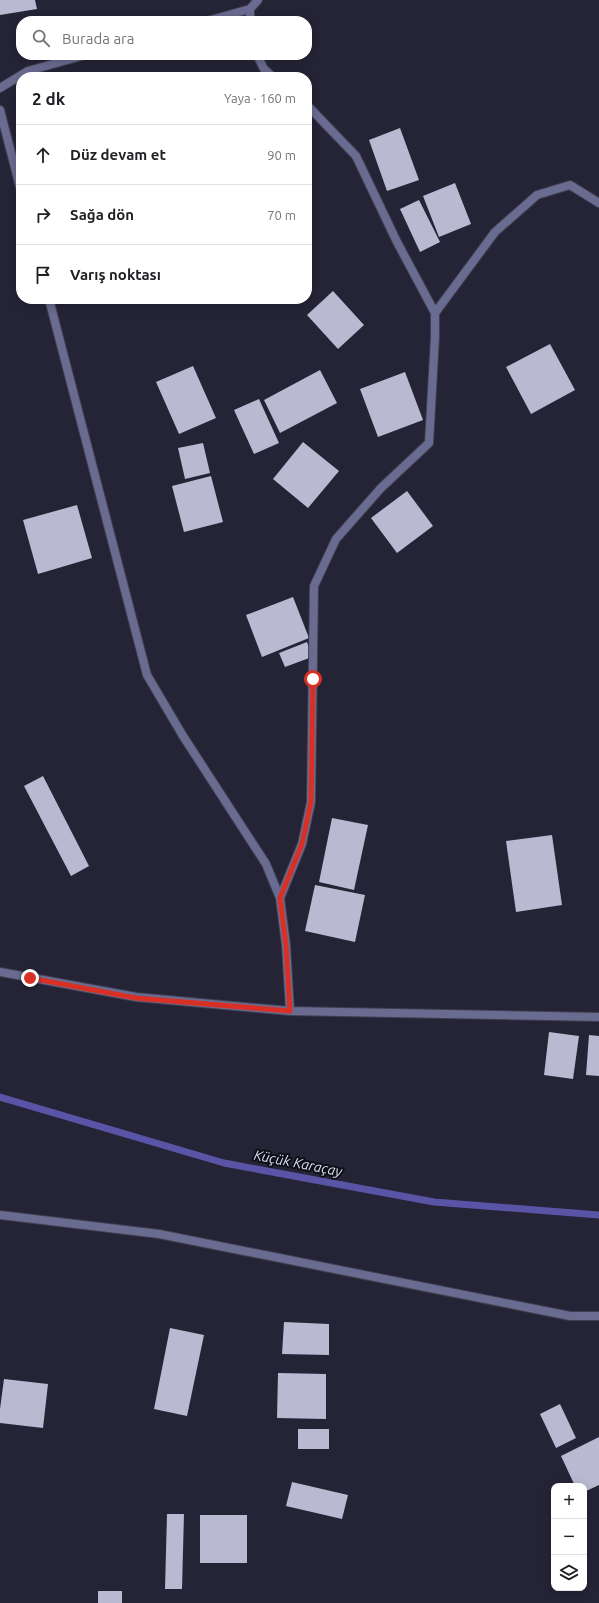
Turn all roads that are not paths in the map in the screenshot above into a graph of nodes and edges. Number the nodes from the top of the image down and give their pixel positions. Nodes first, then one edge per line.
1 (258, 0) edge
2 (250, 9) junction
3 (225, 16) edge
4 (250, 16) edge
5 (67, 60) edge
6 (260, 60) edge
7 (26, 72) edge
8 (267, 72) edge
9 (16, 78) edge
10 (0, 88) edge
11 (0, 110) edge
12 (312, 110) edge
13 (16, 172) edge
14 (599, 203) edge
15 (50, 304) edge
16 (435, 312) junction
17 (280, 898) junction
18 (0, 972) edge
19 (290, 1011) junction
20 (599, 1017) edge
21 (0, 1215) edge
22 (599, 1316) edge

1 - 2 street
2 - 3 street
2 - 4 street
5 - 7 street
6 - 8 street
9 - 10 street
11 - 13 street
12 - 16 street
14 - 16 street
15 - 17 street
16 - 17 street
17 - 19 street
18 - 19 street
19 - 20 street
21 - 22 street

